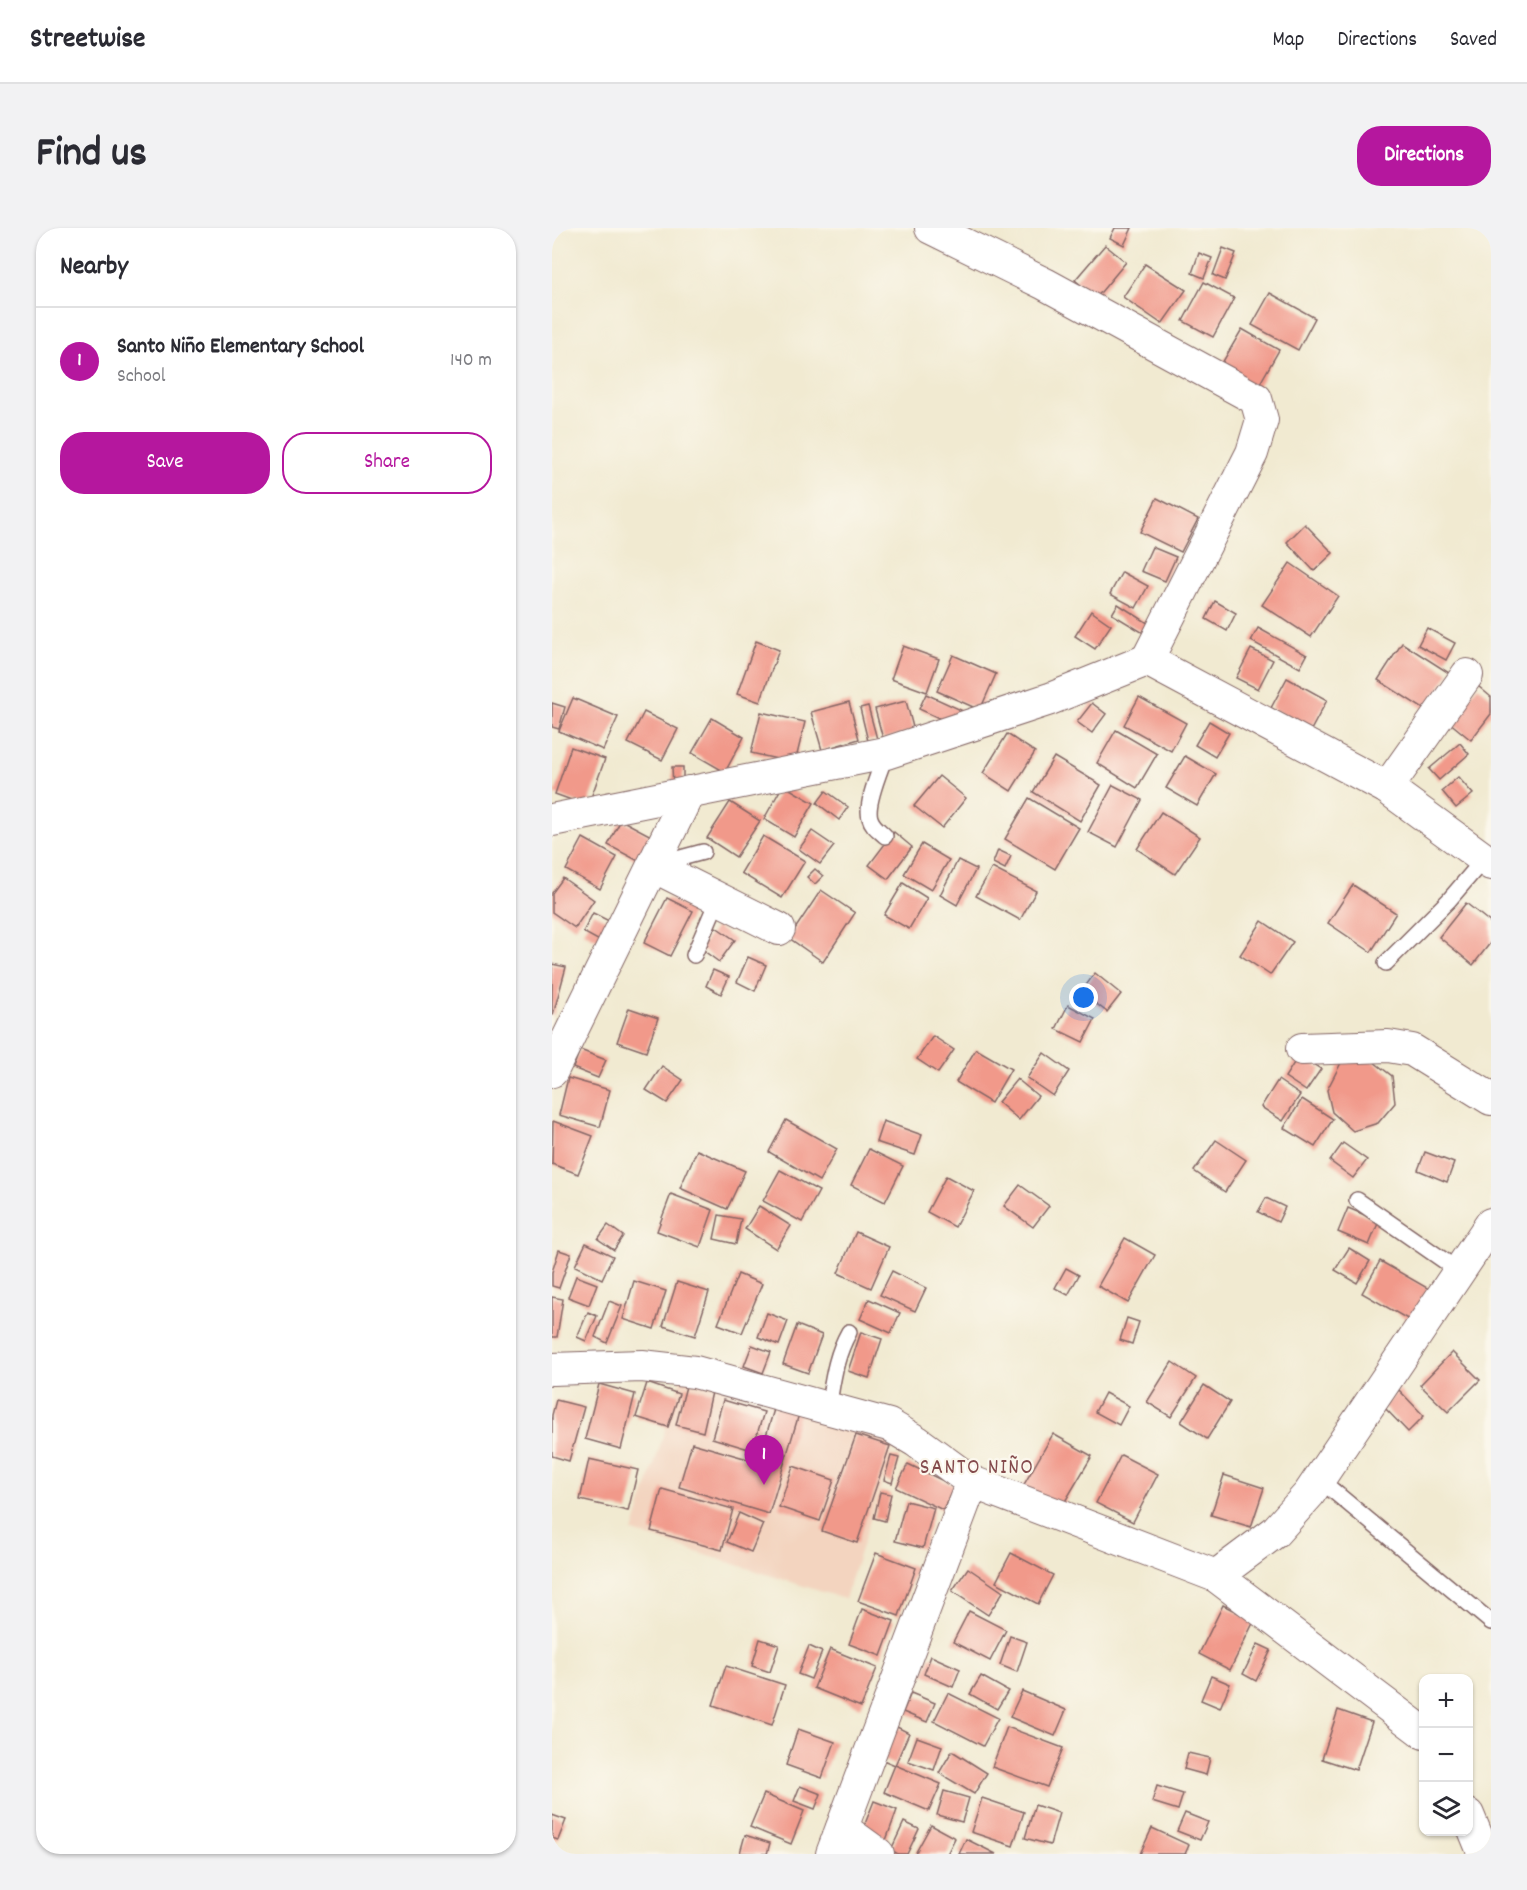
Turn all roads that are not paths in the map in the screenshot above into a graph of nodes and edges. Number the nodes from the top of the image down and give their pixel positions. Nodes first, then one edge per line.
1 (931, 228) edge
2 (1147, 660) junction
3 (1467, 675) dead end
4 (886, 753) junction
5 (1387, 788) junction
6 (689, 792) junction
7 (552, 820) edge
8 (885, 836) dead end
9 (703, 852) dead end
10 (1488, 861) edge
11 (657, 868) junction
12 (718, 898) junction
13 (779, 928) dead end
14 (694, 955) dead end
15 (1386, 963) dead end
16 (1302, 1048) dead end
17 (552, 1071) edge
18 (1491, 1099) edge
19 (1357, 1200) dead end
20 (1491, 1224) edge
21 (1459, 1271) junction
22 (849, 1332) dead end
23 (552, 1369) edge
24 (828, 1408) junction
25 (1319, 1479) junction
26 (972, 1482) junction
27 (1216, 1576) junction
28 (1491, 1622) edge
29 (1419, 1729) edge
30 (1473, 1827) edge
31 (837, 1841) edge
32 (878, 1854) edge
33 (1484, 1854) edge

1 - 2 street
2 - 4 street
2 - 5 street
3 - 5 street
4 - 6 street
4 - 8 lane
5 - 10 street
6 - 7 street
6 - 11 street
9 - 11 lane
10 - 15 lane
11 - 12 street
11 - 17 street
12 - 13 street
12 - 14 lane
16 - 18 street
19 - 21 lane
20 - 21 street
21 - 25 street
22 - 24 lane
23 - 24 street
24 - 26 street
25 - 27 street
25 - 28 lane
26 - 27 street
26 - 31 street
27 - 29 street
30 - 33 street
31 - 32 street

